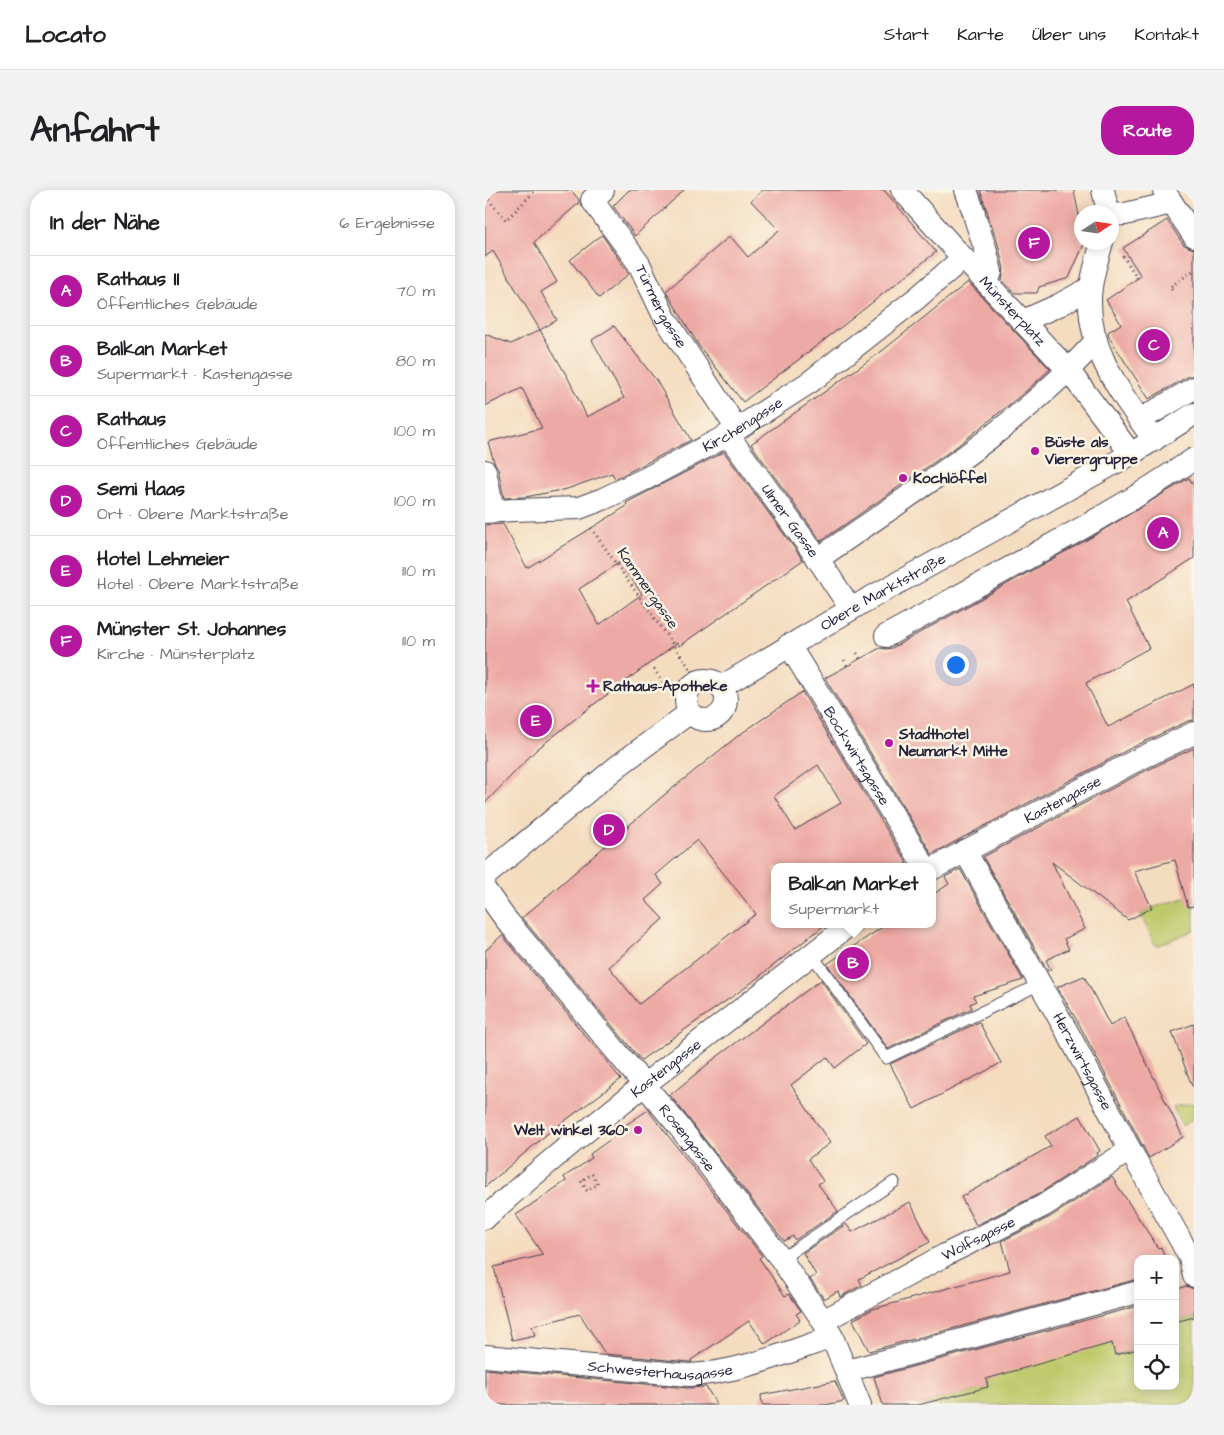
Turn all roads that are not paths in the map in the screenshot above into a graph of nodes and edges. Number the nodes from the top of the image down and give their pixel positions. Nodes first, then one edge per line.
1 (603, 190) edge
2 (902, 190) edge
3 (966, 190) edge
4 (1103, 190) edge
5 (1168, 197) edge
6 (1106, 205) edge
7 (1119, 214) edge
8 (1194, 236) edge
9 (1100, 250) edge
10 (963, 258) junction
11 (987, 283) junction
12 (1091, 288) junction
13 (1023, 321) junction
14 (1094, 332) junction
15 (1066, 367) junction
16 (1194, 388) edge
17 (1194, 402) edge
18 (1183, 426) edge
19 (1147, 430) junction
20 (732, 432) junction
21 (1128, 449) junction
22 (1194, 459) edge
23 (485, 470) edge
24 (1046, 501) junction
25 (489, 512) edge
26 (818, 559) junction
27 (851, 609) junction
28 (886, 636) dead end
29 (789, 645) junction
30 (721, 687) junction
31 (689, 713) junction
32 (1194, 733) edge
33 (965, 851) junction
34 (923, 863) edge
35 (936, 867) edge
36 (485, 876) edge
37 (485, 890) edge
38 (845, 928) edge
39 (812, 955) junction
40 (1040, 984) junction
41 (645, 1086) junction
42 (1130, 1150) junction
43 (894, 1182) dead end
44 (485, 1218) edge
45 (781, 1259) junction
46 (1194, 1276) edge
47 (1179, 1280) edge
48 (1134, 1293) edge
49 (828, 1329) junction
50 (485, 1356) edge
51 (847, 1370) junction
52 (860, 1405) edge

1 - 20 street, Türmergasse
2 - 10 street, Münsterplatz
3 - 11 street
4 - 6 street
5 - 7 street
5 - 8 street
9 - 12 street
10 - 11 street, Münsterplatz
10 - 20 street, Kirchengasse
11 - 13 street, Münsterplatz
12 - 13 street
12 - 14 street
13 - 15 street, Münsterplatz
14 - 15 street
14 - 19 street
15 - 21 street, Münsterplatz
15 - 26 street
16 - 18 street
17 - 18 street
18 - 19 street, Obere Marktstraße
18 - 24 street
19 - 21 street, Obere Marktstraße
20 - 25 street, Kirchengasse
20 - 26 street, Ulmer Gasse
21 - 24 street, Obere Marktstraße
22 - 28 street
23 - 25 street
24 - 27 street, Obere Marktstraße
26 - 27 street, Ulmer Gasse
27 - 29 street, Obere Marktstraße
29 - 30 street, Obere Marktstraße
29 - 34 street, Bockwirtsgasse
30 - 31 street
30 - 31 street
31 - 36 street
32 - 33 street, Kastengasse
33 - 35 street, Kastengasse
33 - 40 street, Herzwirtsgasse
37 - 41 street, Rosengasse
38 - 39 street, Kastengasse
39 - 40 lane
39 - 41 street, Kastengasse
40 - 42 street, Herzwirtsgasse
41 - 44 street, Kastengasse
41 - 45 street, Rosengasse
42 - 46 street, Herzwirtsgasse
42 - 49 street, Wolfsgasse
43 - 45 lane
45 - 49 street, Rosengasse
46 - 47 street
48 - 51 street
49 - 50 street, Schwesterhausgasse
49 - 51 street, Rosengasse
51 - 52 street, Rosengasse

